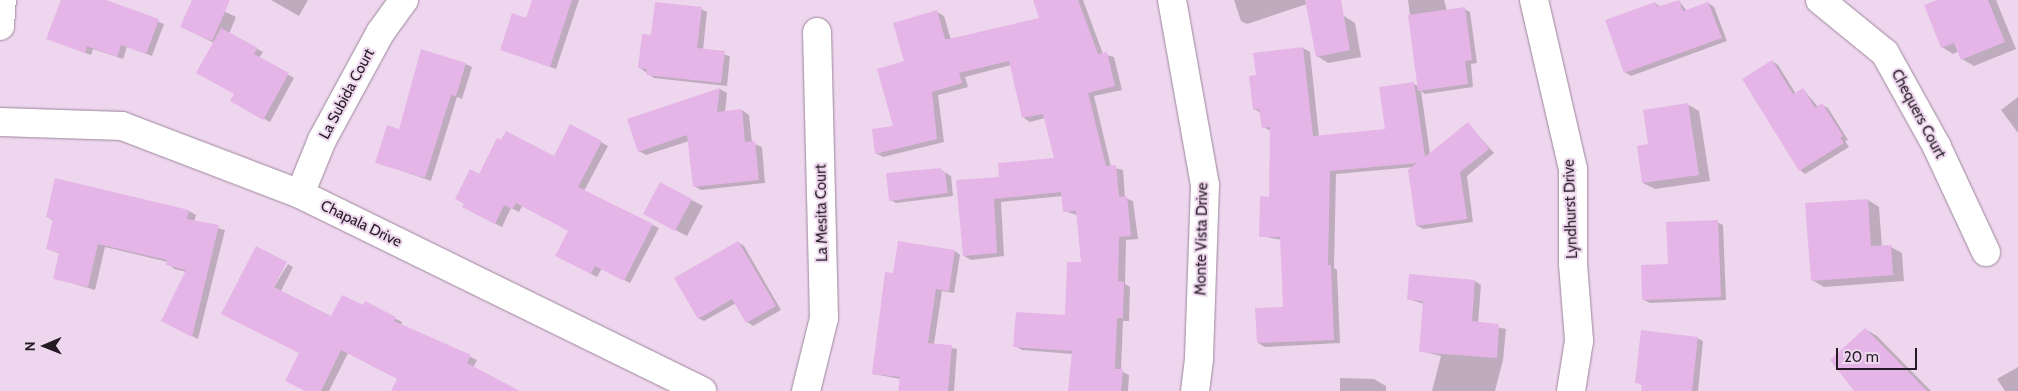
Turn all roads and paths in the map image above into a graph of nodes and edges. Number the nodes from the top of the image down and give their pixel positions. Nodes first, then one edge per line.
1 (2, 0) edge
2 (404, 0) edge
3 (1172, 0) edge
4 (1534, 0) edge
5 (1820, 0) edge
6 (0, 26) edge
7 (817, 32) dead end
8 (0, 122) edge
9 (300, 194) junction
10 (1986, 252) dead end
11 (702, 391) edge
12 (806, 391) edge
13 (1195, 391) edge
14 (1570, 391) edge

1 - 6 street
2 - 9 street, La Subida Court
3 - 13 street, Monte Vista Drive
4 - 14 street, Lyndhurst Drive
5 - 10 street, Chequers Court
7 - 12 street, La Mesita Court
8 - 9 street, Chapala Drive
9 - 11 street, Chapala Drive

